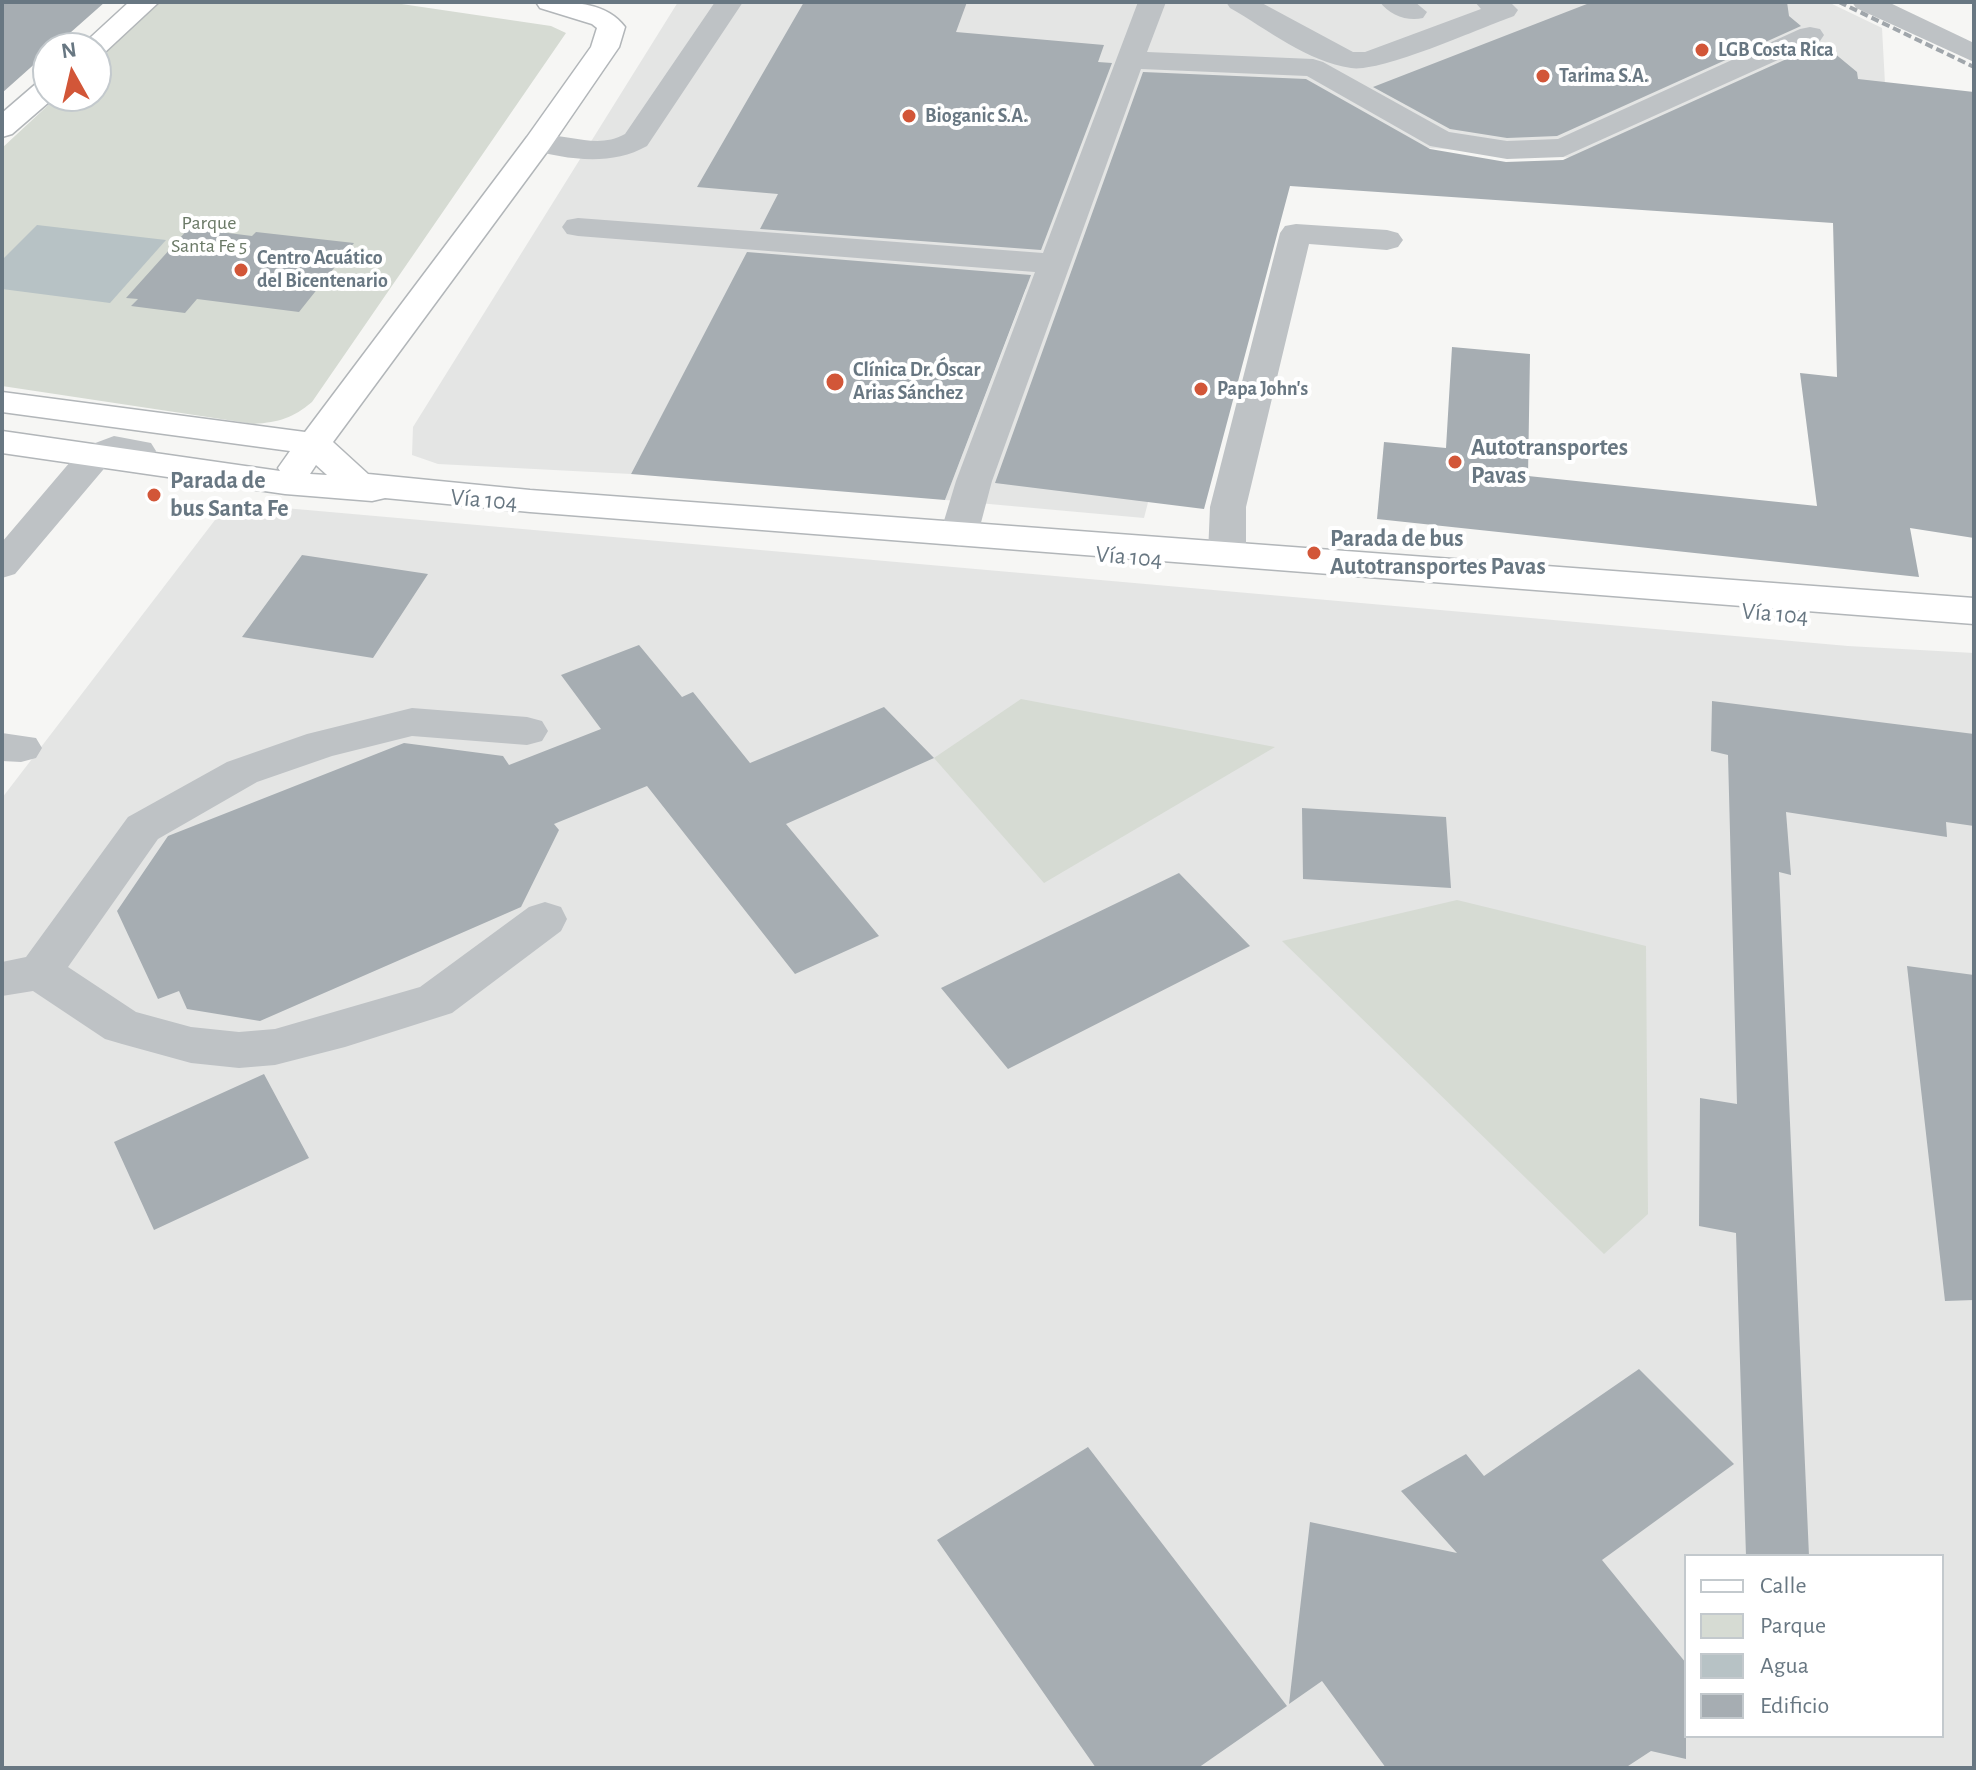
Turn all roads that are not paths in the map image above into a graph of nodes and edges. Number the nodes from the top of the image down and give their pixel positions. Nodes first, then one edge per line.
1 (145, 2) edge
2 (729, 2) edge
3 (1150, 2) edge
4 (1240, 2) edge
5 (1489, 2) edge
6 (1866, 2) edge
7 (569, 4) edge
8 (111, 32) edge
9 (1810, 35) dead end
10 (1974, 54) edge
11 (1130, 60) junction
12 (1323, 61) junction
13 (32, 102) edge
14 (2, 128) edge
15 (538, 143) junction
16 (578, 227) dead end
17 (1387, 240) dead end
18 (1055, 264) junction
19 (2, 402) edge
20 (2, 442) edge
21 (314, 444) junction
22 (95, 456) junction
23 (288, 478) junction
24 (358, 484) junction
25 (959, 534) junction
26 (1227, 554) junction
27 (2, 566) edge
28 (1974, 611) edge
29 (1974, 631) edge
30 (527, 731) dead end
31 (545, 919) dead end
32 (21, 976) edge

1 - 8 main road
2 - 15 street
3 - 11 street
4 - 12 street
5 - 12 street
6 - 10 street
7 - 15 main road
9 - 12 street
11 - 12 street
11 - 18 street
13 - 14 main road
15 - 21 main road
16 - 18 street
17 - 26 street
18 - 25 street
19 - 21 main road
20 - 22 main road, Vía 104
21 - 23 main road
21 - 24 main road
22 - 23 main road, Vía 104
22 - 27 street
23 - 24 street
23 - 29 main road, Vía 104
24 - 25 main road, Vía 104
25 - 26 main road, Vía 104
26 - 28 main road, Vía 104
30 - 32 street
31 - 32 street

